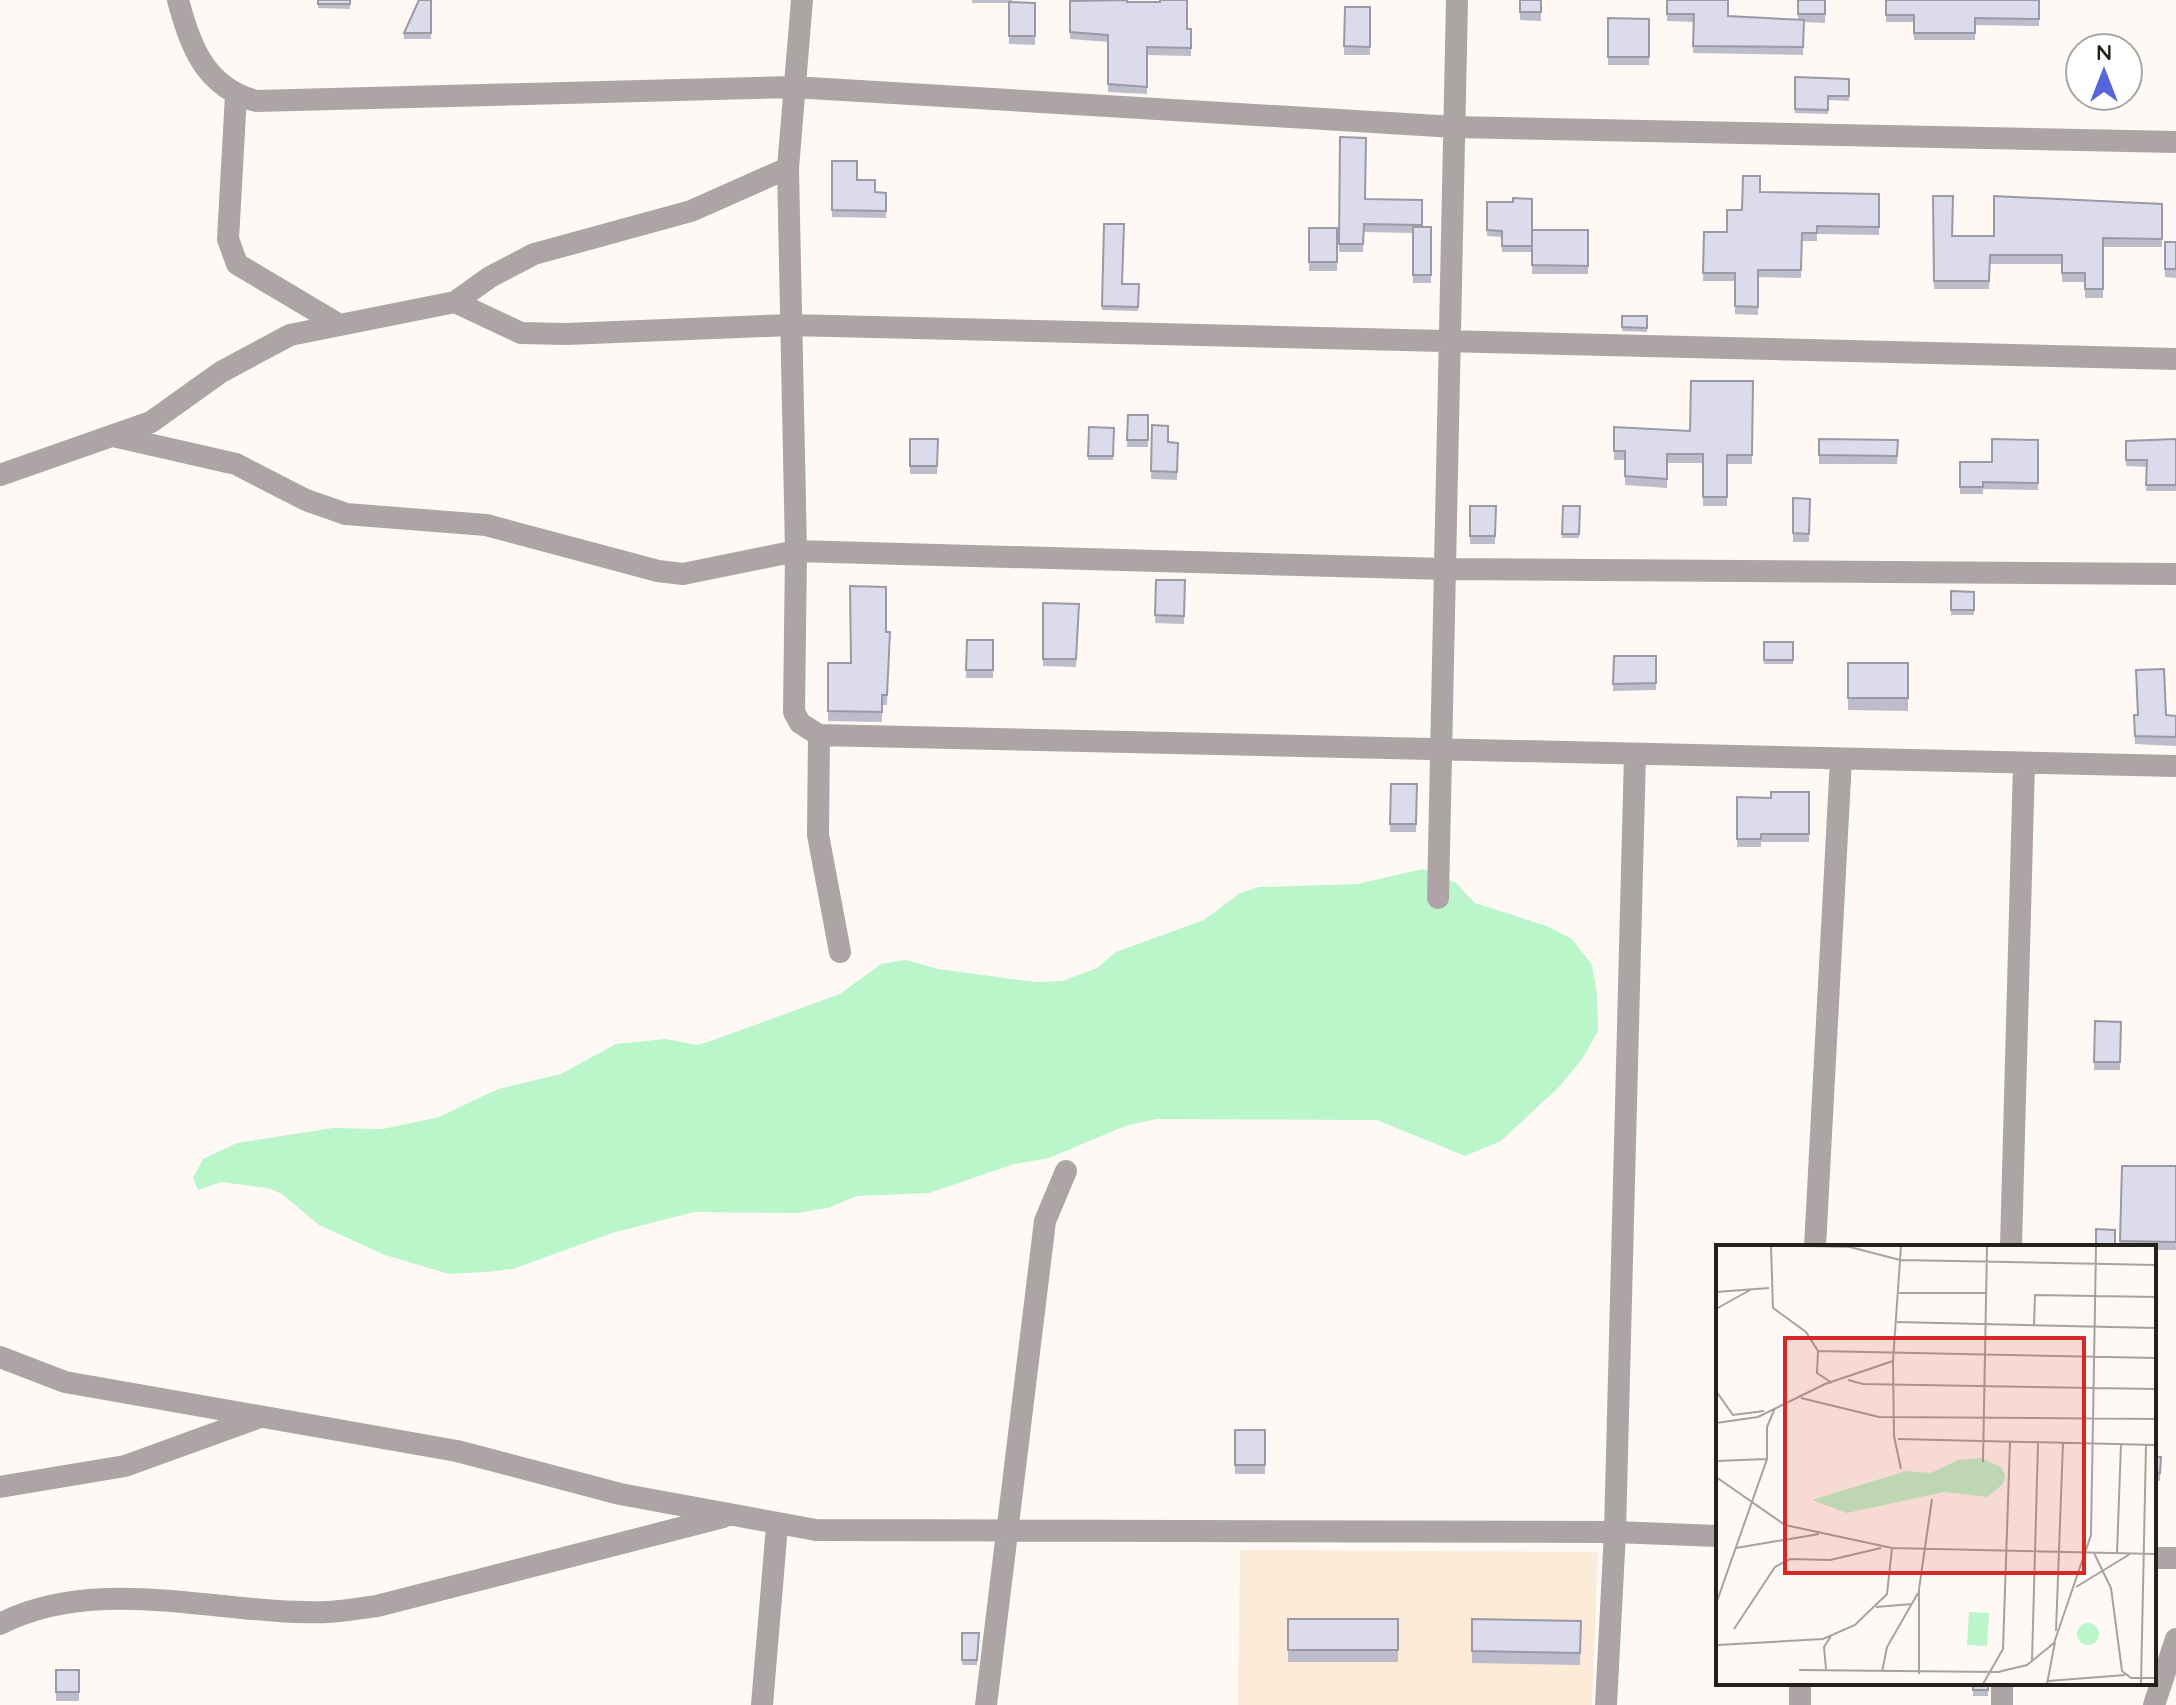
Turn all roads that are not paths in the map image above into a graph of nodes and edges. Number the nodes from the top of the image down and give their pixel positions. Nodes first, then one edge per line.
1 (178, 0) edge
2 (802, 0) edge
3 (1457, 0) edge
4 (793, 87) junction
5 (236, 95) junction
6 (1455, 127) junction
7 (2176, 142) edge
8 (788, 168) junction
9 (455, 302) junction
10 (338, 324) junction
11 (790, 325) junction
12 (1451, 342) junction
13 (2176, 359) edge
14 (113, 436) junction
15 (0, 475) edge
16 (796, 551) junction
17 (1445, 569) junction
18 (2176, 574) edge
19 (819, 735) junction
20 (1444, 749) junction
21 (1635, 754) junction
22 (1841, 759) junction
23 (2024, 763) junction
24 (2176, 766) edge
25 (1438, 898) dead end
26 (840, 952) dead end
27 (1066, 1171) dead end
28 (1815, 1245) edge
29 (2011, 1245) edge
30 (0, 1357) edge
31 (263, 1417) junction
32 (0, 1487) edge
33 (728, 1516) junction
34 (777, 1526) junction
35 (1615, 1532) junction
36 (1005, 1534) junction
37 (1716, 1536) edge
38 (0, 1624) edge
39 (2176, 1639) edge
40 (762, 1705) edge
41 (986, 1705) edge
42 (1606, 1705) edge
43 (2154, 1705) edge

1 - 5 street
2 - 4 street
3 - 6 street
4 - 5 street
4 - 6 street
4 - 8 street
5 - 10 street
6 - 7 street
6 - 12 street
8 - 9 street
8 - 11 street
9 - 10 street
9 - 11 street
10 - 14 street
11 - 12 street
11 - 16 street
12 - 13 street
12 - 17 street
14 - 15 street
14 - 16 street
16 - 17 street
16 - 19 street
17 - 18 street
17 - 20 street
19 - 20 street
19 - 26 street
20 - 21 street
20 - 25 street
21 - 22 street
21 - 35 street
22 - 23 street
22 - 28 street
23 - 24 street
23 - 29 street
27 - 36 street
30 - 31 street
31 - 32 street
31 - 33 street
33 - 34 street
33 - 38 street
34 - 36 street
34 - 40 street
35 - 36 street
35 - 37 street
35 - 42 street
36 - 41 street
39 - 43 street

